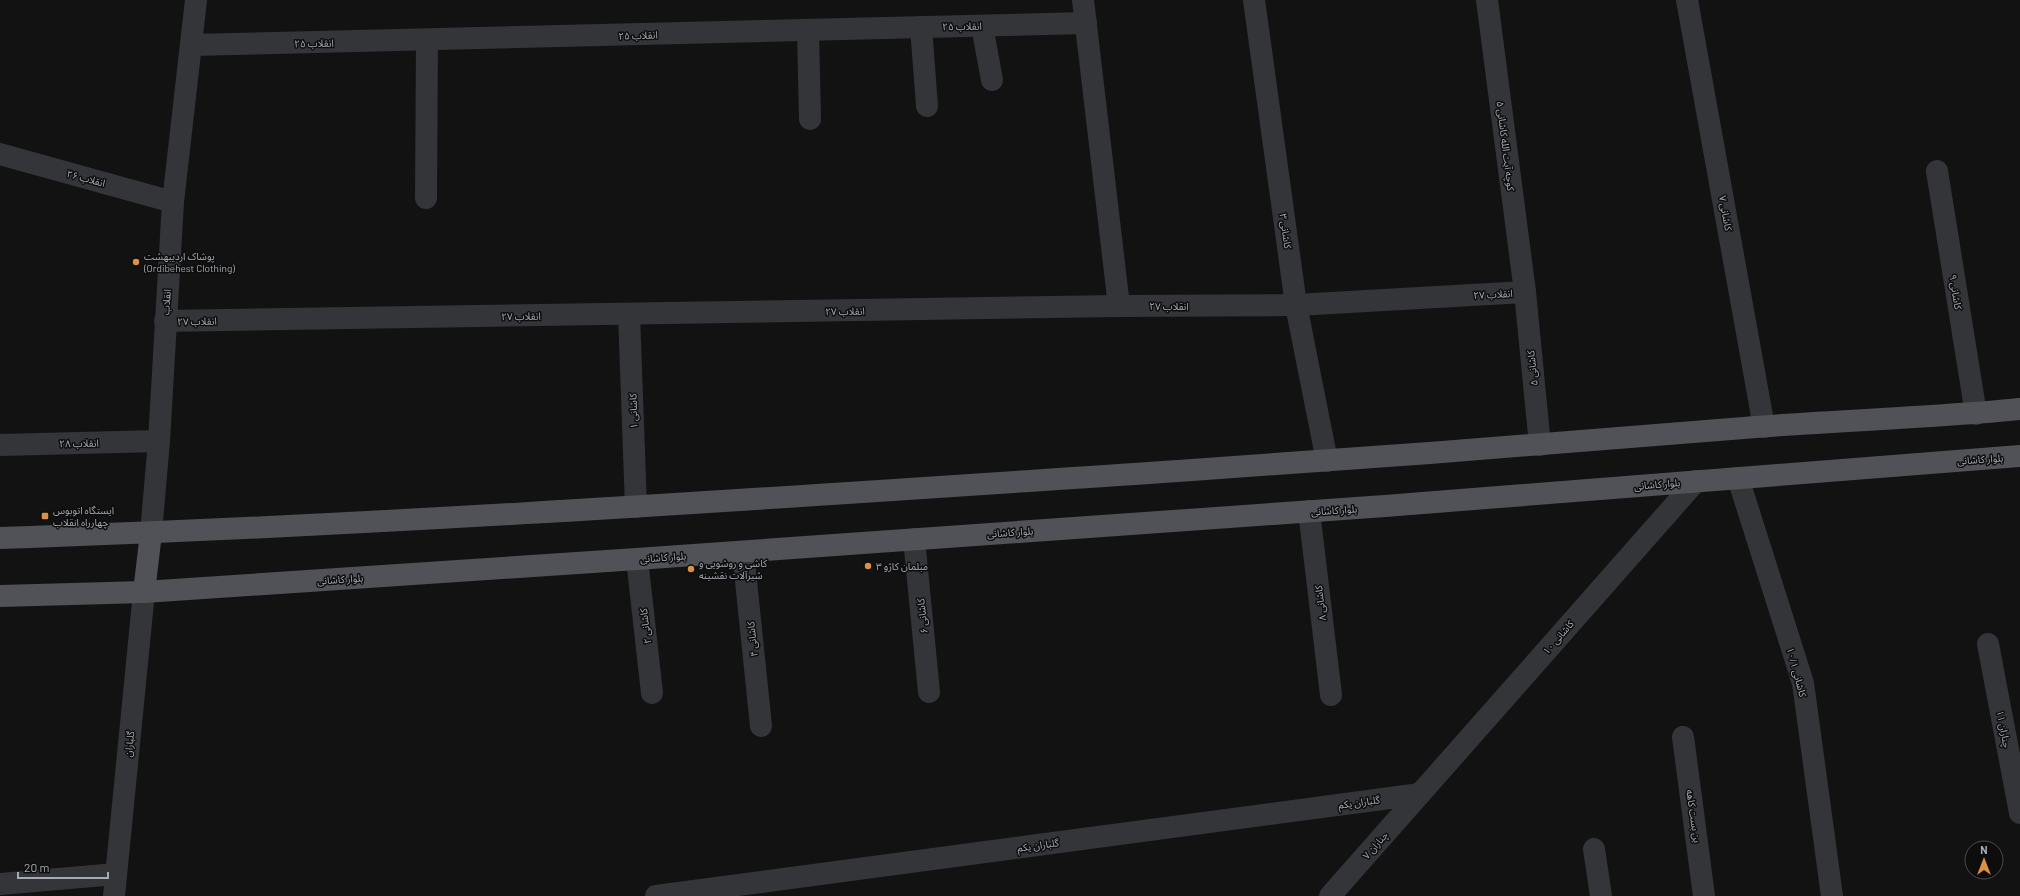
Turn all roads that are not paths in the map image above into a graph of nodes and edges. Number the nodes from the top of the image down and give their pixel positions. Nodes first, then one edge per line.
1 (196, 0) edge
2 (1083, 0) edge
3 (1254, 0) edge
4 (1487, 0) edge
5 (1687, 0) edge
6 (1086, 23) junction
7 (982, 26) junction
8 (921, 27) junction
9 (808, 30) junction
10 (427, 40) junction
11 (191, 45) junction
12 (992, 80) dead end
13 (927, 106) dead end
14 (810, 119) dead end
15 (0, 154) edge
16 (1936, 171) dead end
17 (426, 198) dead end
18 (173, 202) junction
19 (1525, 292) junction
20 (1296, 305) junction
21 (1120, 306) junction
22 (629, 314) junction
23 (165, 321) junction
24 (2020, 409) edge
25 (1976, 414) junction
26 (1764, 427) junction
27 (159, 441) junction
28 (0, 445) edge
29 (1540, 445) junction
30 (2020, 456) edge
31 (1327, 461) junction
32 (1738, 478) junction
33 (1696, 481) junction
34 (636, 507) junction
35 (1309, 511) junction
36 (151, 533) junction
37 (0, 538) edge
38 (914, 539) junction
39 (743, 552) junction
40 (637, 559) junction
41 (144, 592) junction
42 (0, 596) edge
43 (1988, 644) dead end
44 (929, 692) dead end
45 (652, 694) dead end
46 (1331, 696) dead end
47 (761, 726) dead end
48 (1683, 736) dead end
49 (1420, 794) junction
50 (2020, 813) edge
51 (1594, 849) dead end
52 (116, 874) junction
53 (0, 884) edge
54 (114, 896) edge
55 (656, 896) edge
56 (1330, 896) edge
57 (1601, 896) edge
58 (1704, 896) edge
59 (1832, 896) edge

1 - 11 street, انقلاب
2 - 6 street
3 - 20 street, ۳ کاشانی
4 - 19 street, کوچه آیت الله کاشانی ۵
5 - 26 street, ۷ کاشانی
6 - 7 street, انقلاب ۲۵
6 - 21 street
7 - 8 street, انقلاب ۲۵
7 - 12 street
8 - 9 street, انقلاب ۲۵
8 - 13 street
9 - 10 street, انقلاب ۲۵
9 - 14 street
10 - 11 street, انقلاب ۲۵
10 - 17 street
11 - 18 street, انقلاب
15 - 18 street, انقلاب ۲۶
16 - 25 street, ۹ کاشانی
18 - 23 street, انقلاب
19 - 20 street, انقلاب ۲۷
19 - 29 street, ۵ کاشانی
20 - 21 street, انقلاب ۲۷
20 - 31 street, ۳ کاشانی
21 - 22 street, انقلاب ۲۷
22 - 23 street, انقلاب ۲۷
22 - 34 street, ۱ کاشانی
23 - 27 street, انقلاب
24 - 25 main road
25 - 26 main road
26 - 29 main road
27 - 28 street, ۲۸ انقلاب
27 - 36 street, انقلاب
29 - 31 main road
30 - 32 main road, بلوار کاشانی
31 - 34 main road
32 - 33 main road, بلوار کاشانی
32 - 59 street, ۱۰/۱ کاشانی
33 - 35 main road, بلوار کاشانی
33 - 49 street, ۱۰ کاشانی
34 - 36 main road
35 - 38 main road, بلوار کاشانی
35 - 46 street, ۸ کاشانی
36 - 37 main road
36 - 41 main road
38 - 39 main road, بلوار کاشانی
38 - 44 street, ۶ کاشانی
39 - 40 main road, بلوار کاشانی
39 - 47 street, ۴ کاشانی
40 - 41 main road, بلوار کاشانی
40 - 45 street, ۲ کاشانی
41 - 42 main road, بلوار کاشانی
41 - 52 street, گلباران
43 - 50 street, چناران ۱۱
48 - 58 street, بن بست کاهه
49 - 55 street, گلباران یکم
49 - 56 street, چناران ۷
51 - 57 street
52 - 53 street
52 - 54 street, گلباران

